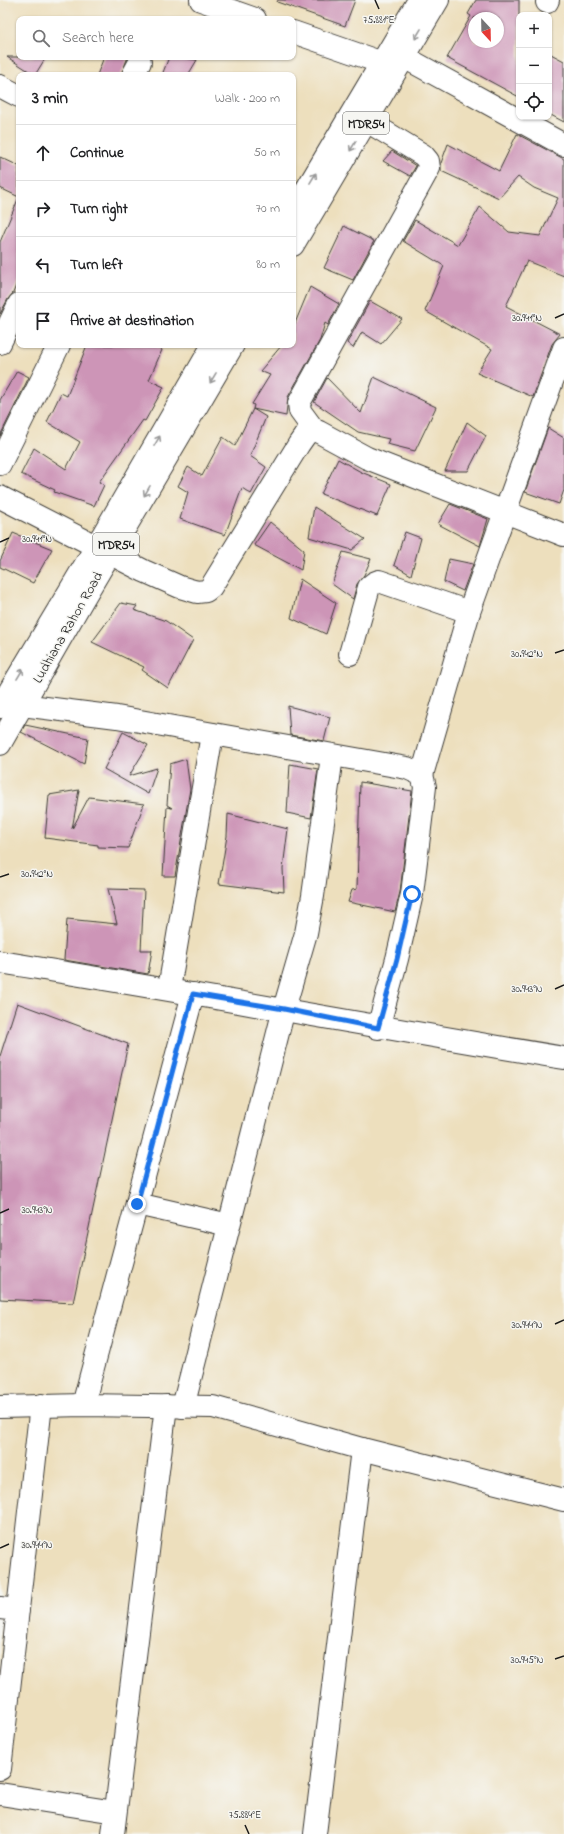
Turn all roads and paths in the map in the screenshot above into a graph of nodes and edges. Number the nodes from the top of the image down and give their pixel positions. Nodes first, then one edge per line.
1 (201, 0) edge
2 (419, 0) edge
3 (438, 0) edge
4 (246, 16) edge
5 (296, 33) edge
6 (394, 63) junction
7 (0, 86) edge
8 (16, 94) edge
9 (367, 121) junction
10 (564, 145) edge
11 (296, 208) edge
12 (296, 240) edge
13 (16, 310) edge
14 (0, 343) edge
15 (58, 348) edge
16 (211, 348) edge
17 (231, 348) edge
18 (564, 348) edge
19 (314, 430) junction
20 (0, 464) edge
21 (0, 497) edge
22 (504, 511) junction
23 (564, 535) edge
24 (104, 550) junction
25 (469, 612) junction
26 (350, 654) dead end
27 (22, 705) junction
28 (0, 707) edge
29 (212, 734) junction
30 (0, 744) edge
31 (332, 756) junction
32 (422, 775) junction
33 (0, 962) edge
34 (169, 989) junction
35 (193, 994) junction
36 (284, 1009) junction
37 (378, 1028) junction
38 (564, 1058) edge
39 (137, 1204) junction
40 (230, 1225) junction
41 (41, 1405) junction
42 (83, 1405) junction
43 (174, 1406) junction
44 (0, 1407) edge
45 (362, 1449) junction
46 (564, 1500) edge
47 (9, 1609) edge
48 (0, 1768) edge
49 (0, 1794) edge
50 (116, 1812) junction
51 (113, 1834) edge
52 (314, 1834) edge

1 - 4 street
2 - 6 street, MDR54
3 -> 6 street, MDR54
5 - 6 street
6 - 9 street, MDR54
6 - 10 street
11 -> 6 street, MDR54
7 - 8 street
9 -> 12 street, MDR54
9 - 19 street
13 - 14 street
15 - 20 street
24 -> 16 street, Ludhiana Rahon Road / MDR54
17 -> 24 street, Ludhiana Rahon Road / MDR54
18 - 22 street
19 - 22 street
19 - 24 street
21 - 24 street
22 - 23 street
22 - 25 street
24 - 27 street, Ludhiana Rahon Road / MDR54
28 -> 24 street, Ludhiana Rahon Road / MDR54
25 - 26 street
25 - 32 street
27 - 29 street
27 - 30 street, Ludhiana Rahon Road / MDR54
29 - 31 street
29 - 34 street
31 - 32 street
31 - 36 street
32 - 37 street
33 - 34 street
34 - 35 street
35 - 36 street
35 - 39 street
36 - 37 street
36 - 40 street
37 - 38 street
39 - 40 street
39 - 42 street
40 - 43 street
41 - 42 street
41 - 44 street
41 - 47 street
42 - 43 street
43 - 45 street
43 - 50 street
45 - 46 street
45 - 52 street
47 - 48 street
49 - 50 street
50 - 51 street

